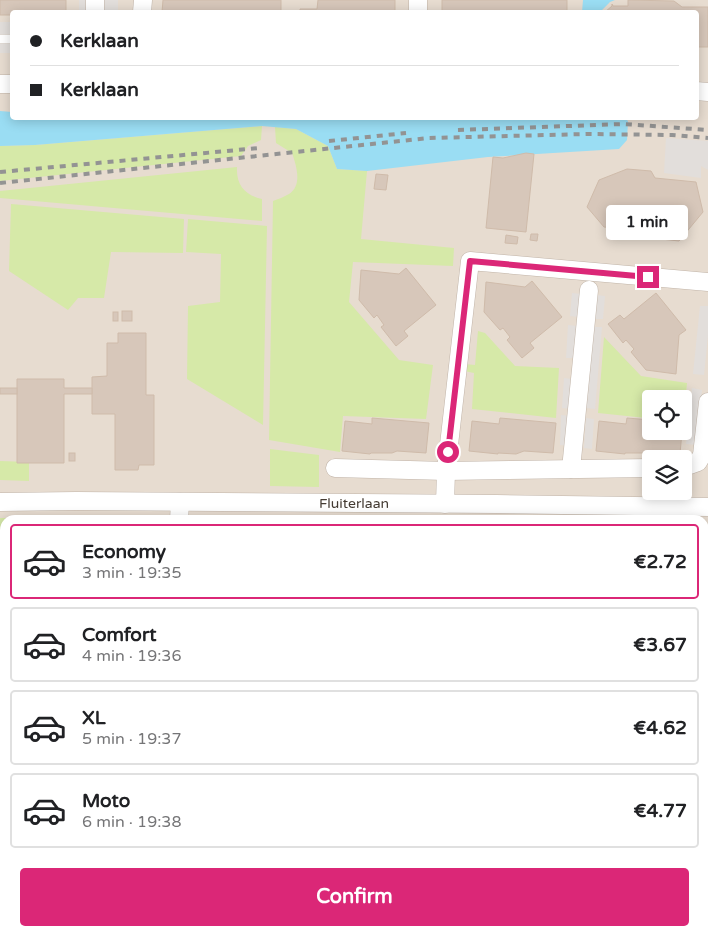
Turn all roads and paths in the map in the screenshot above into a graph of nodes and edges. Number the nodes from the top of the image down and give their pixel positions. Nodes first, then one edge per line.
1 (708, 282) edge
2 (589, 290) dead end
3 (708, 402) edge
4 (692, 465) edge
5 (335, 468) dead end
6 (642, 468) edge
7 (571, 469) junction
8 (446, 471) junction
9 (0, 502) edge
10 (445, 504) junction
11 (708, 507) edge
12 (179, 511) edge
13 (222, 511) edge

1 - 8 street
2 - 7 street
3 - 4 street
5 - 8 street
6 - 7 street
7 - 8 street
8 - 10 street
9 - 12 street, Fluiterlaan
10 - 11 street, Fluiterlaan
10 - 13 street, Fluiterlaan
12 - 13 street, Fluiterlaan

